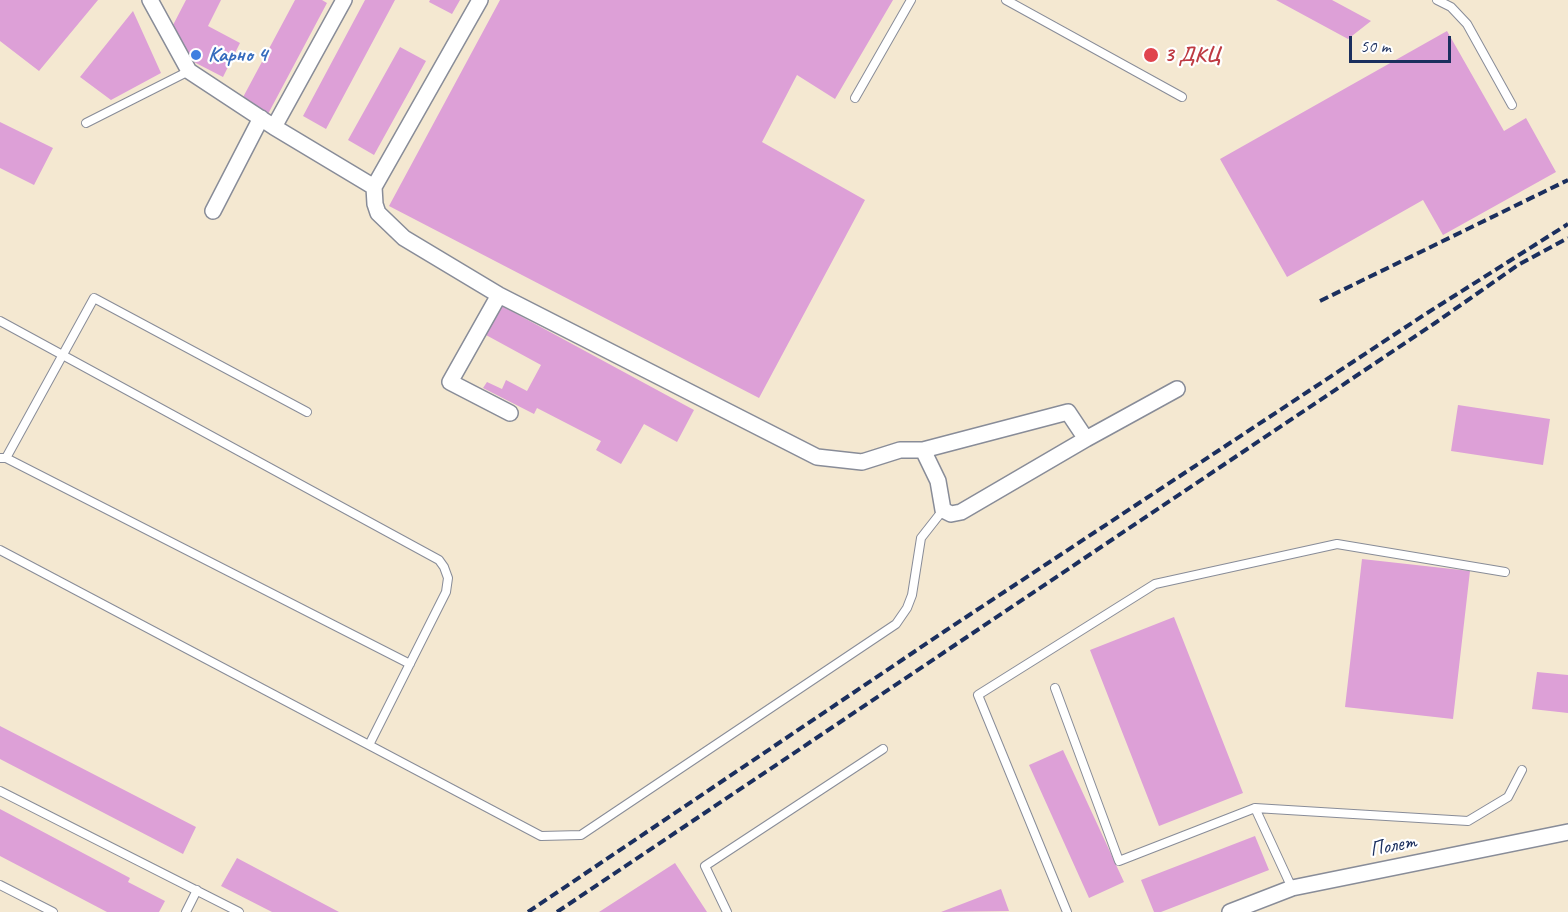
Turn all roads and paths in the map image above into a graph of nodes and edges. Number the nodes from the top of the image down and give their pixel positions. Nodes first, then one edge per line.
1 (150, 0) edge
2 (344, 0) edge
3 (480, 0) edge
4 (910, 0) edge
5 (1006, 0) edge
6 (1437, 0) edge
7 (189, 71) junction
8 (1182, 97) dead end
9 (855, 98) dead end
10 (1512, 105) dead end
11 (261, 118) junction
12 (86, 123) dead end
13 (274, 127) junction
14 (374, 187) junction
15 (213, 211) dead end
16 (499, 295) junction
17 (0, 321) edge
18 (63, 354) junction
19 (1177, 389) dead end
20 (306, 412) dead end
21 (510, 413) dead end
22 (1086, 439) junction
23 (923, 450) junction
24 (3, 458) edge
25 (943, 510) junction
26 (0, 550) edge
27 (1504, 572) dead end
28 (410, 664) junction
29 (1055, 688) dead end
30 (369, 745) junction
31 (883, 749) dead end
32 (1522, 770) dead end
33 (0, 791) edge
34 (1255, 808) junction
35 (1568, 832) edge
36 (0, 885) edge
37 (1292, 888) junction
38 (196, 890) junction
39 (53, 912) edge
40 (186, 912) edge
41 (239, 912) edge
42 (727, 912) edge
43 (1067, 912) edge
44 (1230, 912) edge

1 - 7 street
2 - 13 street
3 - 14 street
4 - 9 lane
5 - 8 lane
6 - 10 lane
7 - 11 street
7 - 12 lane
11 - 13 street
11 - 15 street
13 - 14 street
14 - 16 street
16 - 21 street
16 - 23 street
17 - 18 lane
18 - 20 lane
18 - 24 lane
18 - 28 lane
19 - 22 street
22 - 23 street
22 - 25 street
23 - 25 street
24 - 28 lane
25 - 30 lane
26 - 30 lane
27 - 43 lane
28 - 30 lane
29 - 34 lane
31 - 42 lane
32 - 34 lane
33 - 38 lane
34 - 37 lane
35 - 37 street, Полет
36 - 39 lane
37 - 44 street, Полет
38 - 40 lane
38 - 41 lane

